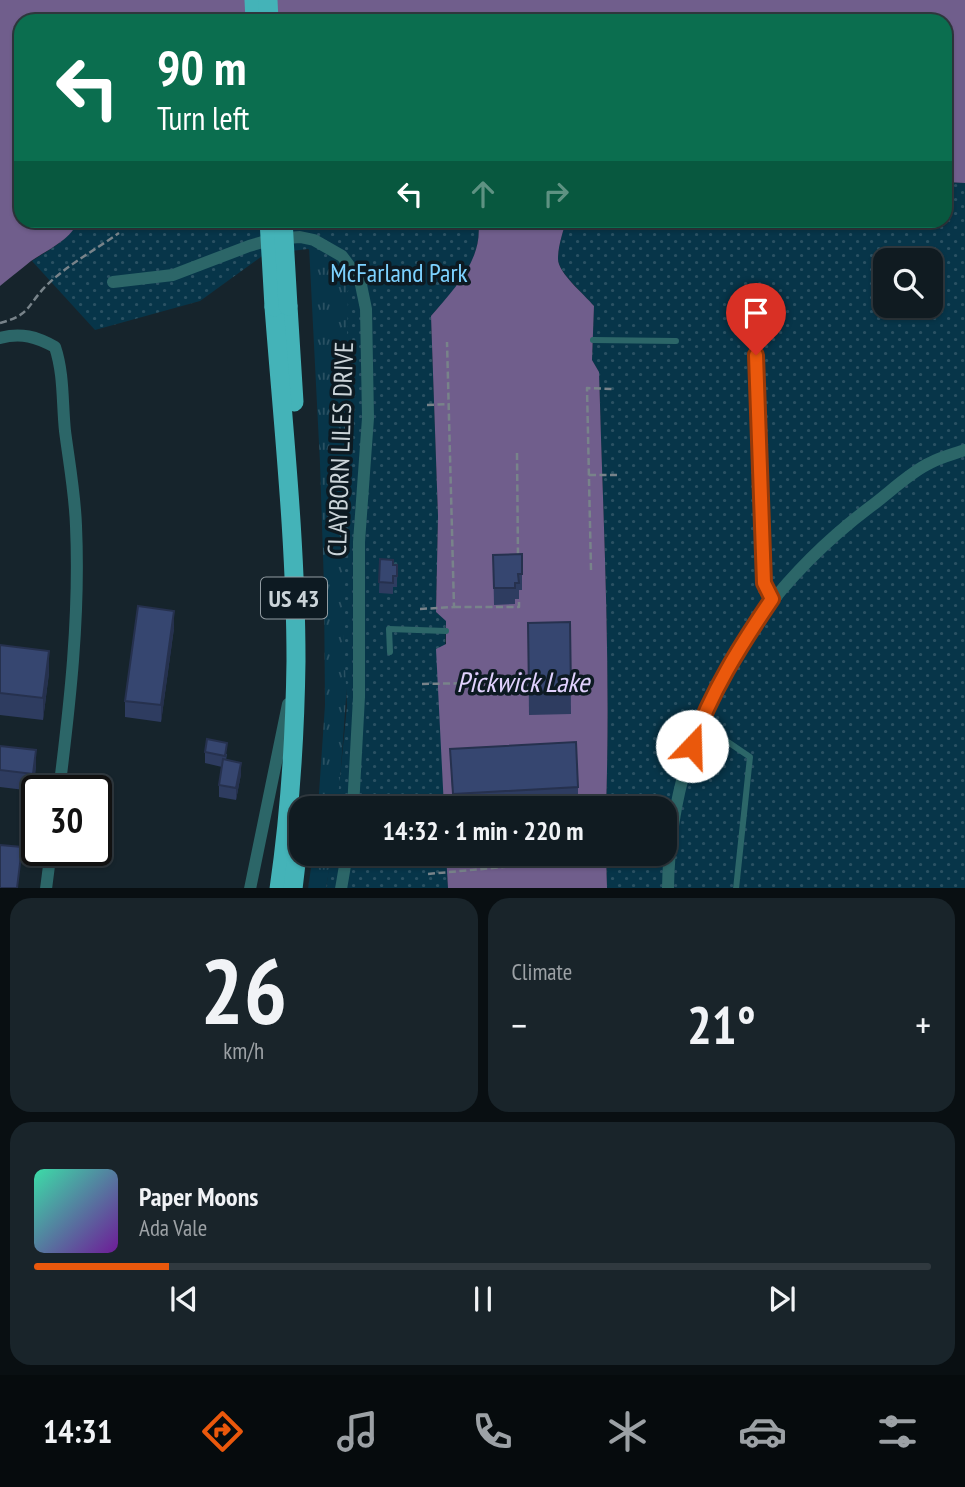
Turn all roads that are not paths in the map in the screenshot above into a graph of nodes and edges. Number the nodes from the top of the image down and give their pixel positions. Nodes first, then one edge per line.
1 (283, 228) edge
2 (271, 230) edge
3 (113, 282) dead end
4 (281, 306) junction
5 (0, 338) edge
6 (593, 340) dead end
7 (676, 341) dead end
8 (756, 355) dead end
9 (965, 450) edge
10 (772, 599) junction
11 (446, 631) dead end
12 (390, 652) dead end
13 (296, 661) junction
14 (700, 723) junction
15 (61, 775) edge
16 (302, 796) edge
17 (354, 796) edge
18 (49, 866) edge
19 (295, 866) edge
20 (345, 866) edge
21 (46, 888) edge
22 (250, 888) edge
23 (279, 888) edge
24 (293, 888) edge
25 (341, 888) edge
26 (668, 888) edge
27 (736, 888) edge

1 - 4 highway, US 43, bridge
2 - 3 street, CLAYBORN LILES DRIVE
2 - 4 highway, US 43, bridge
2 - 17 street, CLAYBORN LILES DRIVE
4 - 13 highway, US 43
4 - 16 highway, US 43
5 - 15 street
6 - 7 lane
8 - 10 lane
9 - 10 street
10 - 14 street
11 - 12 lane
13 - 22 street
13 - 23 highway, US 43
14 - 26 street
14 - 27 lane
18 - 21 street
19 - 24 highway, US 43
20 - 25 street

